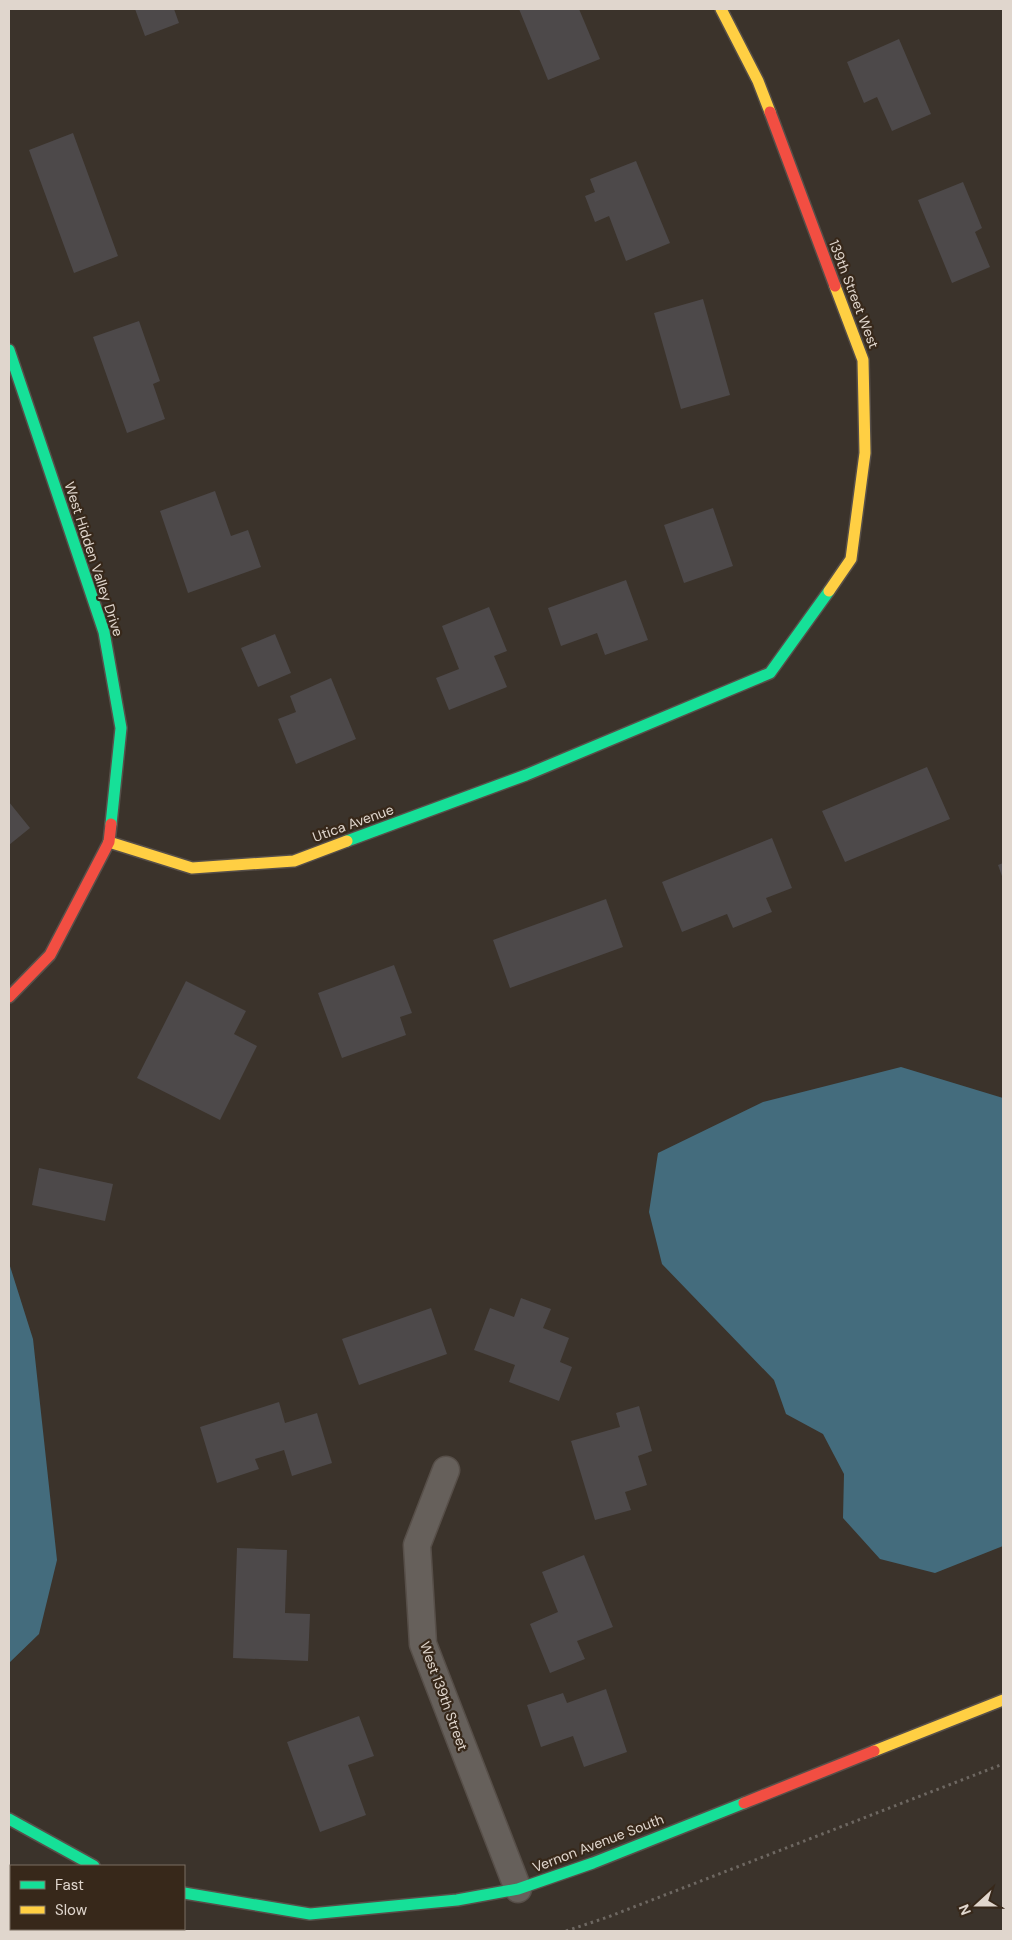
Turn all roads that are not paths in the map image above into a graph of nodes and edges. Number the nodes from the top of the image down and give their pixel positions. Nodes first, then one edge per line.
1 (721, 9) edge
2 (9, 350) edge
3 (770, 673) joint
4 (110, 842) junction
5 (9, 997) edge
6 (446, 1470) dead end
7 (1003, 1700) edge
8 (9, 1818) edge
9 (92, 1865) edge
10 (518, 1888) junction
11 (185, 1893) edge

1 - 3 street, 139th Street West
2 - 4 street, West Hidden Valley Drive
3 - 4 street, Utica Avenue
4 - 5 street
6 - 10 street, West 139th Street
7 - 10 street, Vernon Avenue South
8 - 9 street
10 - 11 street, Vernon Avenue South

